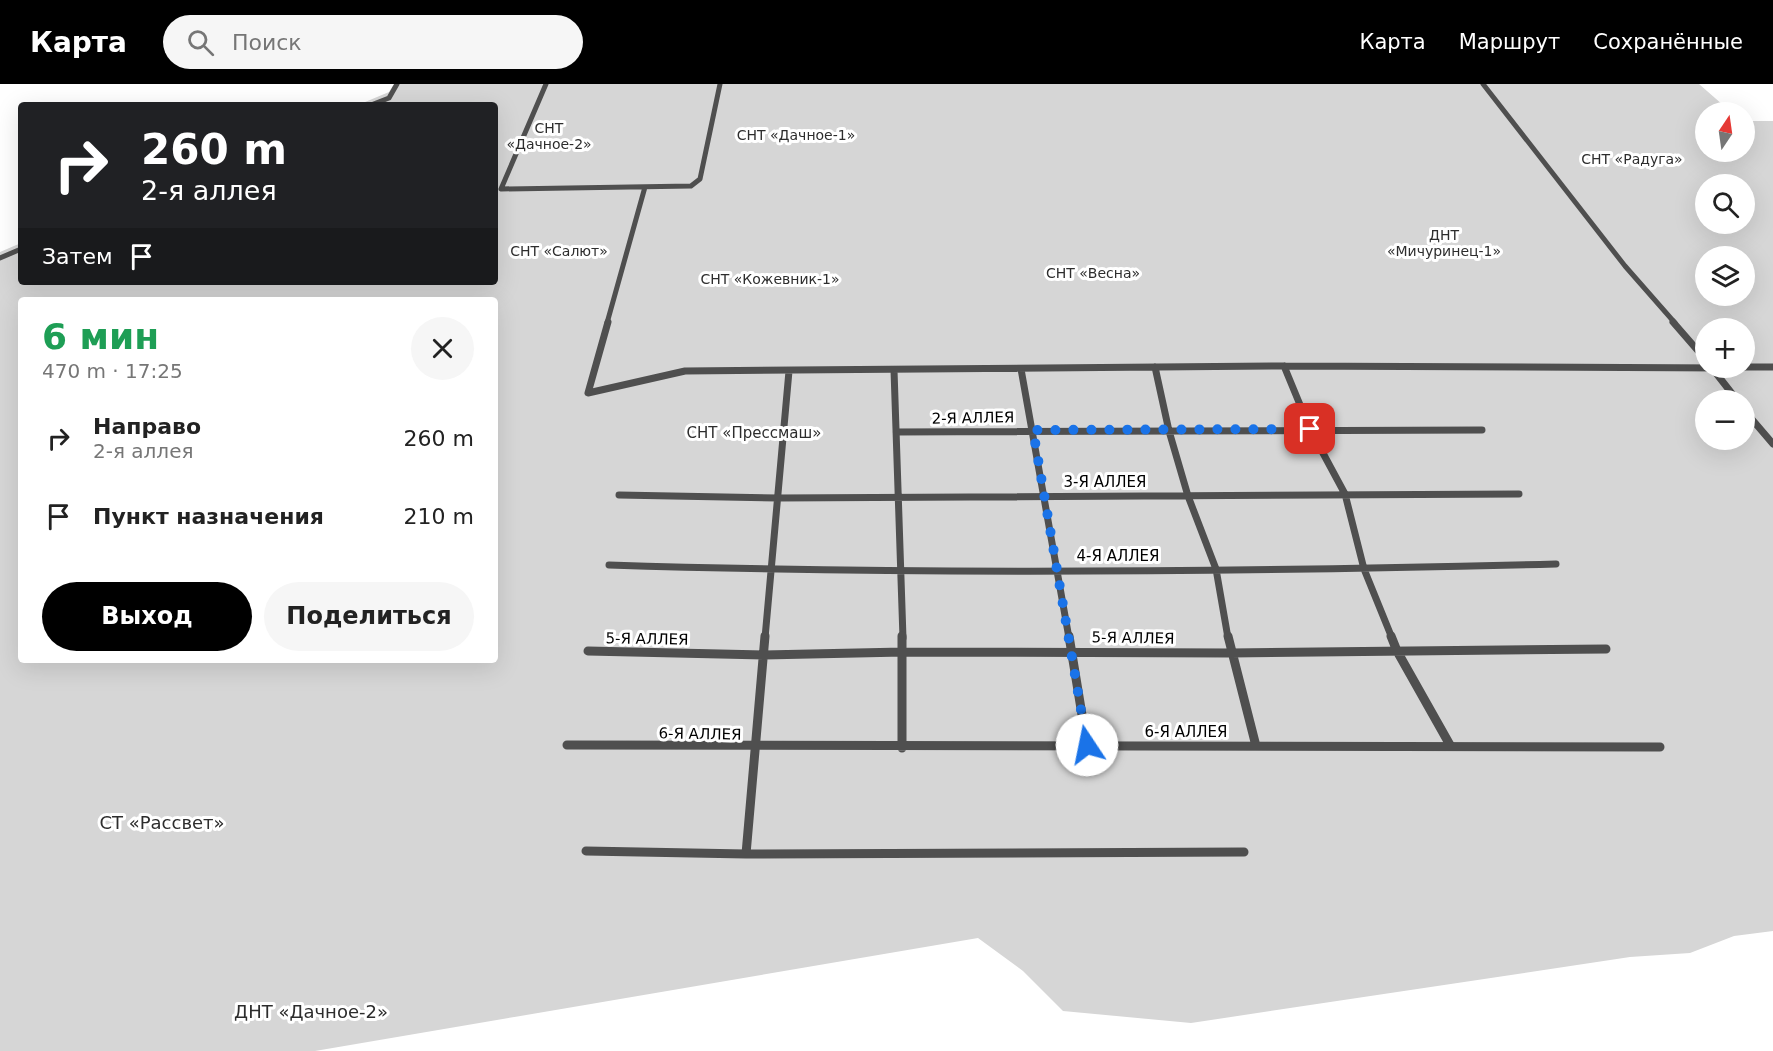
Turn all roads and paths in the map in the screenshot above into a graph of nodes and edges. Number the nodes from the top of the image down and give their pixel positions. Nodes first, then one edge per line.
1 (398, 84) edge
2 (546, 84) edge
3 (720, 84) edge
4 (1484, 84) edge
5 (378, 102) edge
6 (645, 187) junction
7 (18, 250) edge
8 (0, 258) edge
9 (1695, 347) edge
10 (1284, 366) junction
11 (1755, 367) edge
12 (1773, 367) edge
13 (1155, 368) junction
14 (1695, 368) edge
15 (1020, 369) junction
16 (894, 370) junction
17 (789, 371) junction
18 (1720, 378) edge
19 (1729, 390) edge
20 (1755, 423) edge
21 (1310, 429) junction
22 (1033, 430) junction
23 (1482, 430) dead end
24 (1169, 431) junction
25 (896, 432) junction
26 (1773, 444) edge
27 (1345, 494) junction
28 (1519, 494) dead end
29 (619, 495) dead end
30 (1045, 495) junction
31 (897, 496) junction
32 (1188, 496) junction
33 (778, 498) junction
34 (1556, 564) dead end
35 (609, 565) dead end
36 (901, 569) junction
37 (1058, 569) junction
38 (1216, 569) junction
39 (1364, 569) junction
40 (770, 570) junction
41 (1606, 649) dead end
42 (588, 651) dead end
43 (1070, 651) junction
44 (1397, 651) junction
45 (903, 652) junction
46 (1232, 653) junction
47 (764, 655) junction
48 (567, 745) dead end
49 (1087, 745) junction
50 (1450, 745) junction
51 (1256, 746) junction
52 (1660, 747) dead end
53 (756, 748) junction
54 (902, 748) junction
55 (586, 851) dead end
56 (1244, 852) dead end
57 (746, 854) junction

1 - 5 street
2 - 6 street
3 - 6 street
4 - 9 street
6 - 17 street
7 - 8 street
10 - 13 street
10 - 14 street
10 - 21 street
11 - 12 street
13 - 15 street
13 - 24 street
15 - 16 street
15 - 22 street
16 - 17 street
16 - 25 street
17 - 33 street
18 - 19 street
20 - 26 street
21 - 23 street, 2-Я АЛЛЕЯ
21 - 24 street, 2-Я АЛЛЕЯ
21 - 27 street
22 - 24 street, 2-Я АЛЛЕЯ
22 - 25 street, 2-Я АЛЛЕЯ
22 - 30 street
24 - 32 street
25 - 31 street
27 - 28 street, 3-Я АЛЛЕЯ
27 - 32 street, 3-Я АЛЛЕЯ
27 - 39 street
29 - 33 street, 3-Я АЛЛЕЯ
30 - 31 street, 3-Я АЛЛЕЯ
30 - 32 street, 3-Я АЛЛЕЯ
30 - 37 street
31 - 33 street, 3-Я АЛЛЕЯ
31 - 36 street
32 - 38 street
33 - 40 street
34 - 39 street, 4-Я АЛЛЕЯ
35 - 40 street, 4-Я АЛЛЕЯ
36 - 37 street, 4-Я АЛЛЕЯ
36 - 40 street, 4-Я АЛЛЕЯ
36 - 45 street
37 - 38 street, 4-Я АЛЛЕЯ
37 - 43 street
38 - 39 street, 4-Я АЛЛЕЯ
38 - 46 street
39 - 44 street
40 - 47 street
41 - 44 street, 5-Я АЛЛЕЯ
42 - 47 street, 5-Я АЛЛЕЯ
43 - 45 street, 5-Я АЛЛЕЯ
43 - 46 street, 5-Я АЛЛЕЯ
43 - 49 street
44 - 46 street, 5-Я АЛЛЕЯ
44 - 50 street
45 - 47 street, 5-Я АЛЛЕЯ
45 - 54 street
46 - 51 street
47 - 53 street
48 - 53 street, 6-Я АЛЛЕЯ
49 - 51 street, 6-Я АЛЛЕЯ
49 - 54 street, 6-Я АЛЛЕЯ
50 - 51 street, 6-Я АЛЛЕЯ
50 - 52 street, 6-Я АЛЛЕЯ
53 - 54 street, 6-Я АЛЛЕЯ
53 - 57 street
55 - 57 street
56 - 57 street

